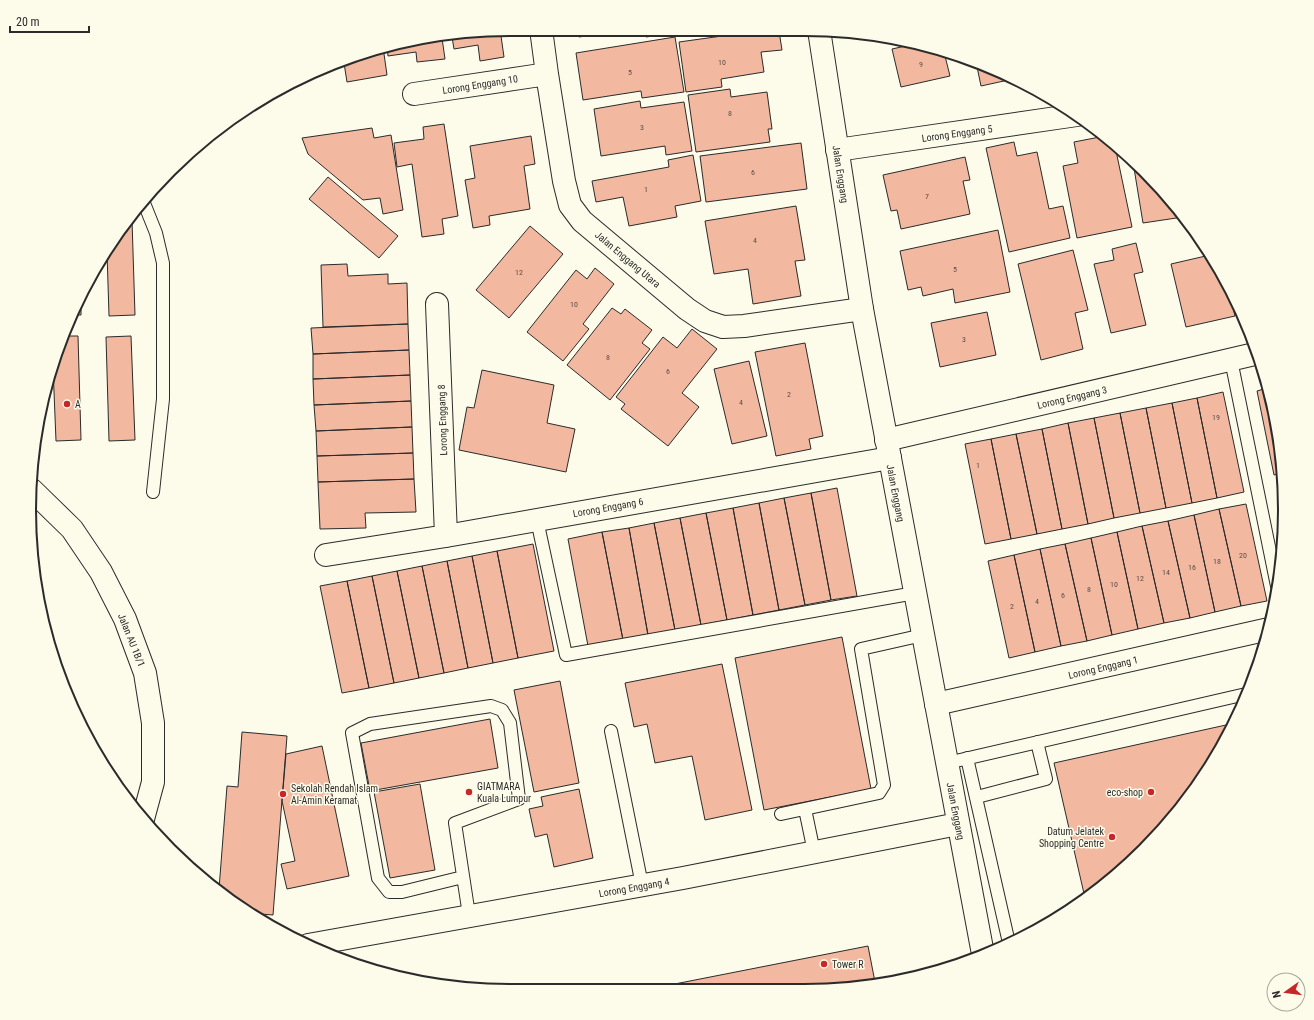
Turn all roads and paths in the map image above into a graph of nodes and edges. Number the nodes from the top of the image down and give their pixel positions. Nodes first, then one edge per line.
1 (542, 36) edge
2 (820, 37) edge
3 (547, 74) junction
4 (414, 94) dead end
5 (1068, 116) edge
6 (837, 150) junction
7 (146, 207) edge
8 (437, 304) dead end
9 (862, 309) junction
10 (1252, 355) edge
11 (1231, 360) junction
12 (888, 449) junction
13 (153, 492) dead end
14 (37, 494) edge
15 (537, 520) junction
16 (446, 536) junction
17 (326, 555) dead end
18 (1274, 571) edge
19 (915, 593) junction
20 (1263, 631) edge
21 (923, 635) junction
22 (1240, 695) edge
23 (936, 704) junction
24 (611, 730) dead end
25 (1037, 742) junction
26 (957, 761) junction
27 (977, 797) junction
28 (805, 809) junction
29 (145, 812) edge
30 (781, 814) dead end
31 (958, 824) junction
32 (814, 852) junction
33 (463, 877) junction
34 (642, 885) junction
35 (469, 915) junction
36 (1007, 938) edge
37 (318, 943) edge
38 (982, 949) edge

1 - 3 street, Jalan Enggang Utara
2 - 6 street, Jalan Enggang
3 - 4 street, Lorong Enggang 10
3 - 9 street, Jalan Enggang Utara
5 - 6 street, Lorong Enggang 5
6 - 9 street, Jalan Enggang
7 - 13 lane
8 - 16 street, Lorong Enggang 8
9 - 12 street, Jalan Enggang
10 - 11 street, Lorong Enggang 3
11 - 12 street, Lorong Enggang 3
11 - 18 lane
12 - 15 street, Lorong Enggang 6
12 - 19 street, Jalan Enggang
14 - 29 street, Jalan AU 1B/1
15 - 16 street, Lorong Enggang 6
15 - 19 lane
16 - 17 street, Lorong Enggang 6
19 - 21 street, Jalan Enggang
20 - 23 street, Lorong Enggang 1
21 - 23 street, Jalan Enggang
21 - 28 lane
22 - 25 lane
23 - 26 street, Jalan Enggang
24 - 34 lane
25 - 26 lane
25 - 27 lane
26 - 27 lane
26 - 31 street, Jalan Enggang
27 - 36 lane
28 - 30 lane
28 - 32 lane
31 - 32 street, Lorong Enggang 4
31 - 38 street, Jalan Enggang
32 - 34 street, Lorong Enggang 4
33 - 33 lane
33 - 35 lane
34 - 35 street, Lorong Enggang 4
35 - 37 street, Lorong Enggang 4

